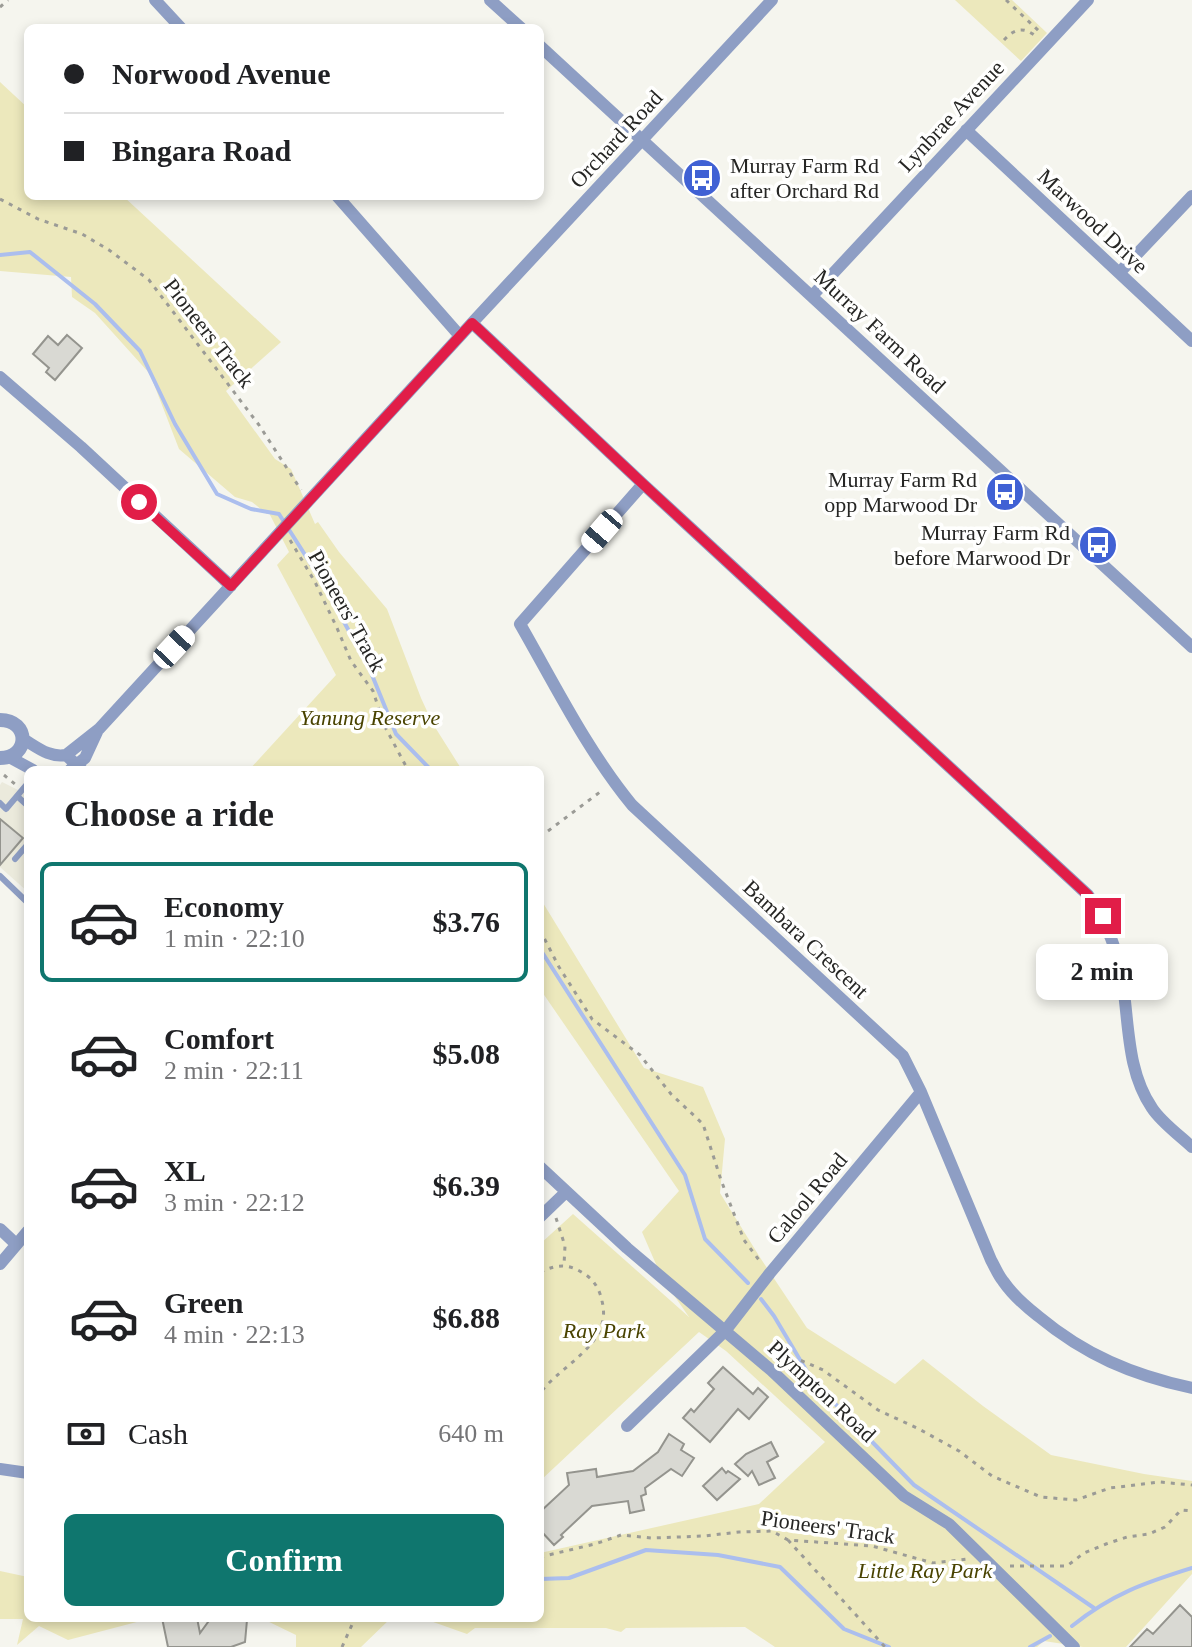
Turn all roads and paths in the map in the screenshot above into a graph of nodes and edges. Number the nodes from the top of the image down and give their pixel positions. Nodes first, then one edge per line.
1 (8, 0) edge
2 (155, 0) edge
3 (490, 0) edge
4 (772, 0) edge
5 (1006, 0) edge
6 (1088, 0) edge
7 (0, 7) edge
8 (177, 24) edge
9 (517, 24) edge
10 (1005, 26) dead end
11 (1012, 32) junction
12 (1004, 40) dead end
13 (1046, 40) junction
14 (544, 50) edge
15 (966, 130) junction
16 (642, 139) junction
17 (1192, 196) edge
18 (0, 199) edge
19 (341, 200) edge
20 (1119, 273) junction
21 (812, 296) junction
22 (472, 323) junction
23 (460, 336) junction
24 (1192, 341) edge
25 (0, 377) edge
26 (643, 484) junction
27 (297, 514) junction
28 (286, 533) junction
29 (231, 586) junction
30 (1192, 647) edge
31 (0, 720) edge
32 (99, 729) junction
33 (23, 739) junction
34 (66, 755) junction
35 (4, 758) edge
36 (24, 766) edge
37 (74, 766) edge
38 (78, 766) edge
39 (406, 766) edge
40 (614, 782) junction
41 (24, 788) edge
42 (17, 796) junction
43 (24, 802) edge
44 (0, 803) edge
45 (544, 834) edge
46 (24, 849) edge
47 (15, 859) dead end
48 (0, 876) edge
49 (24, 899) edge
50 (544, 938) edge
51 (921, 1092) junction
52 (1192, 1147) edge
53 (544, 1171) edge
54 (566, 1192) junction
55 (552, 1206) junction
56 (544, 1213) edge
57 (0, 1229) edge
58 (24, 1235) edge
59 (16, 1244) junction
60 (0, 1264) edge
61 (564, 1265) junction
62 (544, 1270) edge
63 (770, 1273) junction
64 (725, 1331) junction
65 (771, 1370) junction
66 (544, 1388) edge
67 (1192, 1388) edge
68 (627, 1426) dead end
69 (0, 1469) edge
70 (24, 1472) edge
71 (1192, 1485) edge
72 (1192, 1511) edge
73 (788, 1540) junction
74 (544, 1556) edge
75 (983, 1557) junction
76 (353, 1622) edge
77 (342, 1647) edge
78 (885, 1647) edge
79 (1074, 1647) edge

1 - 7 path
2 - 8 street
3 - 9 street
4 - 16 street, Orchard Road
5 - 13 path
6 - 13 street, Lynbrae Avenue
10 - 11 path
11 - 12 path
11 - 13 path
13 - 15 street, Lynbrae Avenue
14 - 16 street, Murray Farm Road
15 - 20 street, Marwood Drive
15 - 21 street, Lynbrae Avenue
16 - 21 street, Murray Farm Road
16 - 22 street, Orchard Road
17 - 20 street
18 - 27 path, Pioneers Track
19 - 23 street
20 - 24 street, Marwood Drive
21 - 30 street, Murray Farm Road
22 - 23 street, Orchard Road
22 - 26 street
23 - 27 street, Orchard Road
25 - 29 street
26 - 40 street, Bambara Crescent
26 - 52 street
27 - 28 street, Orchard Road
28 - 29 street, Orchard Road
28 - 39 path, Pioneers' Track
29 - 32 street, Orchard Road
31 - 33 street
32 - 34 street, Orchard Road
32 - 38 street, Orchard Road
33 - 34 street
33 - 35 street
34 - 37 street
35 - 36 street
40 - 45 path
40 - 51 street, Bambara Crescent
41 - 42 lane
42 - 43 lane
42 - 44 lane
46 - 47 lane
48 - 49 lane
50 - 63 path
51 - 63 street, Calool Road
51 - 67 street, Bambara Crescent
53 - 54 street, Plympton Road
54 - 55 street
54 - 64 street, Plympton Road
55 - 56 street
55 - 61 path
57 - 59 street
58 - 59 street
59 - 60 street
61 - 62 path
61 - 66 path
63 - 64 street, Calool Road
64 - 65 street, Plympton Road
64 - 68 street, Calool Road
65 - 71 path
65 - 75 street, Plympton Road
69 - 70 street
72 - 75 path, Pioneers' Track
73 - 74 path, Pioneers' Track
73 - 75 path, Pioneers' Track
73 - 78 path
75 - 79 street, Plympton Road
76 - 77 path

